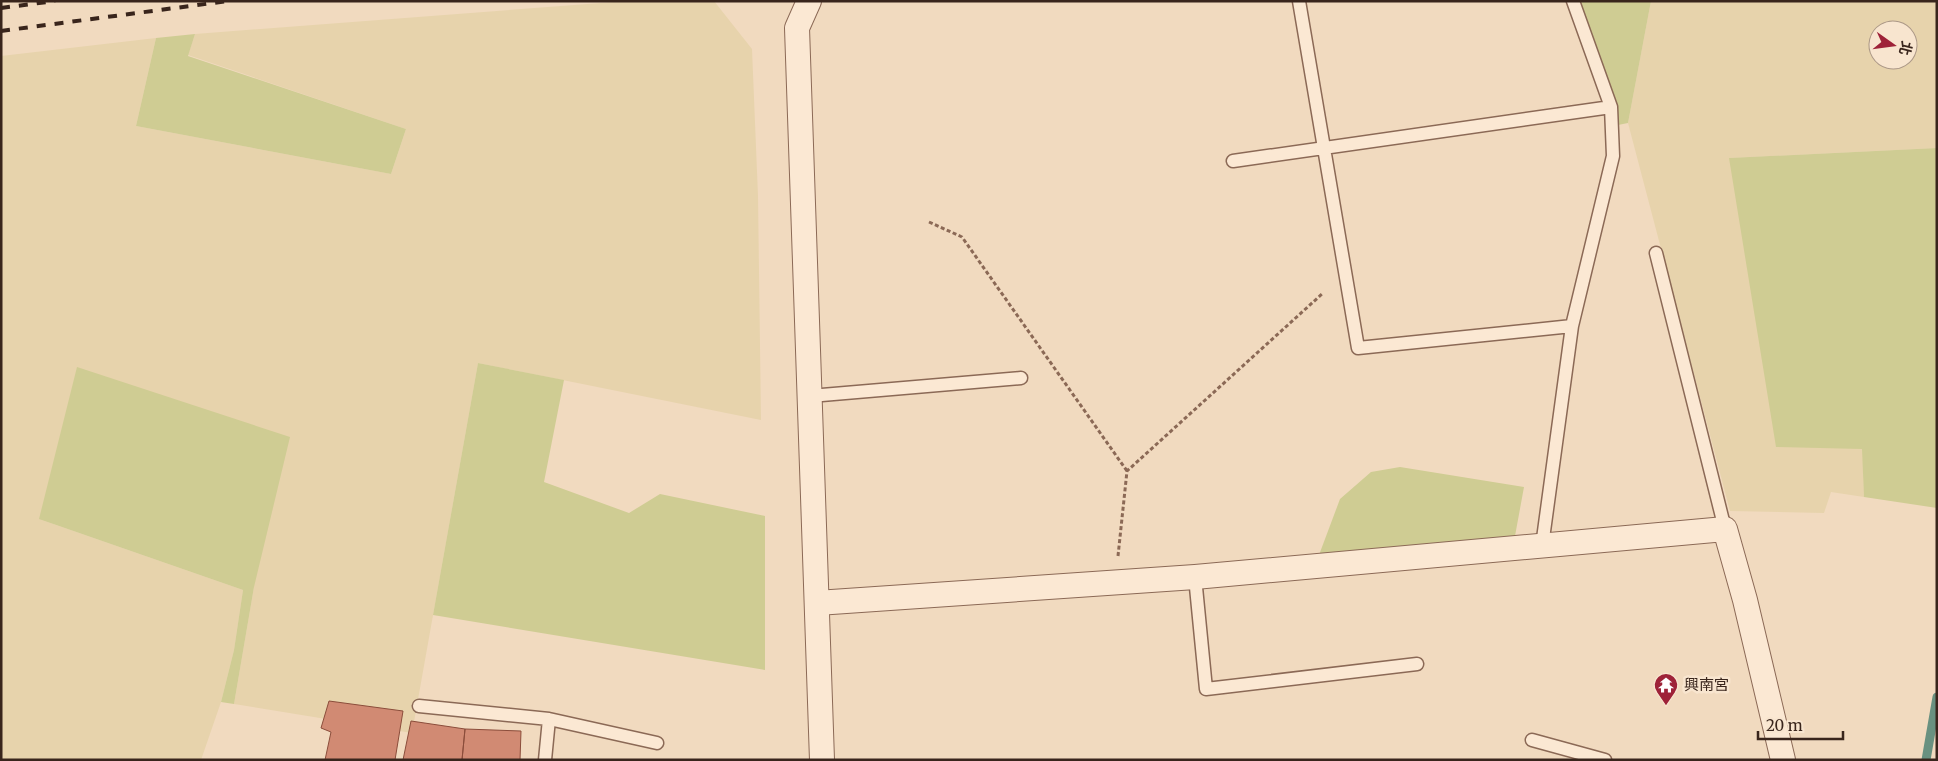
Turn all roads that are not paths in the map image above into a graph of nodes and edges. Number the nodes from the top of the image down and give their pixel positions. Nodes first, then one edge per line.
1 (809, 1) edge
2 (1298, 1) edge
3 (1573, 1) edge
4 (1611, 107) junction
5 (1324, 148) junction
6 (1233, 161) dead end
7 (1656, 253) dead end
8 (1572, 326) junction
9 (1021, 378) dead end
10 (810, 396) junction
11 (1724, 530) junction
12 (1542, 546) junction
13 (1195, 577) junction
14 (817, 603) junction
15 (1416, 664) dead end
16 (418, 706) dead end
17 (549, 719) junction
18 (1532, 740) dead end
19 (657, 743) dead end
20 (822, 759) edge
21 (545, 760) edge
22 (829, 760) edge
23 (1605, 760) edge
24 (1783, 760) edge

1 - 10 street
2 - 5 lane
3 - 4 lane
4 - 5 lane
4 - 8 lane
5 - 6 lane
5 - 8 lane
7 - 11 lane
8 - 12 lane
9 - 10 lane
10 - 14 street
11 - 12 street
11 - 24 street
12 - 13 street
13 - 14 street
13 - 15 lane
14 - 20 street
16 - 17 lane
17 - 19 lane
17 - 21 lane
18 - 23 lane
20 - 22 lane

